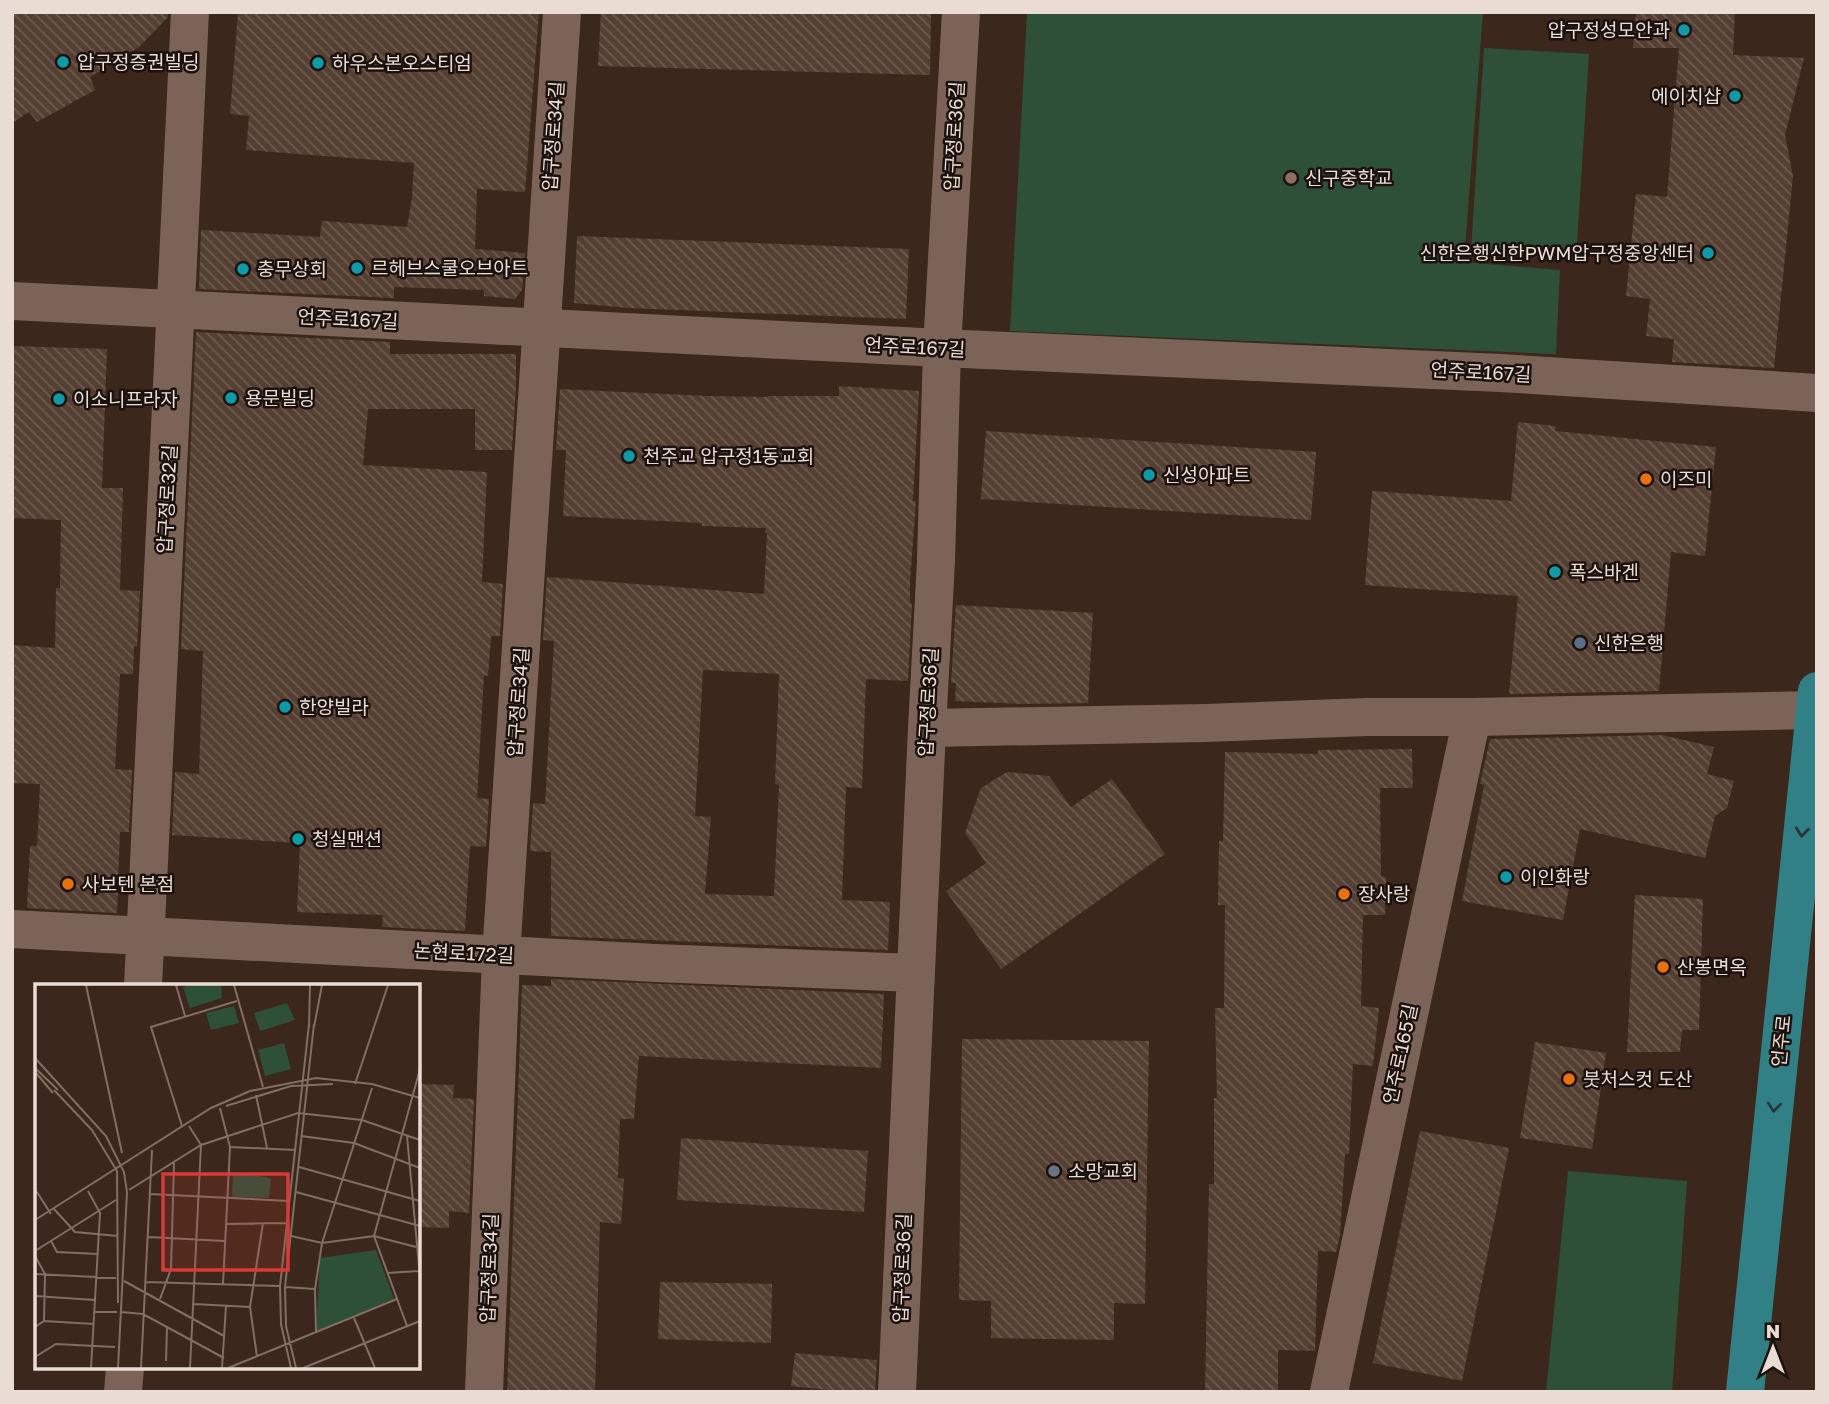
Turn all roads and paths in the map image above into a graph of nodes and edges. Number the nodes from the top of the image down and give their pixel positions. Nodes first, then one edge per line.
1 (190, 12) edge
2 (562, 12) edge
3 (961, 12) edge
4 (12, 301) edge
5 (176, 311) junction
6 (541, 329) junction
7 (943, 348) junction
8 (1817, 393) edge
9 (1816, 700) edge
10 (1472, 717) junction
11 (927, 728) junction
12 (12, 929) edge
13 (146, 936) junction
14 (501, 956) junction
15 (915, 972) junction
16 (143, 984) edge
17 (125, 1369) edge
18 (122, 1392) edge
19 (484, 1392) edge
20 (897, 1392) edge
21 (1329, 1392) edge
22 (1745, 1392) edge

1 - 5 street, 압구정로32길
2 - 6 street, 압구정로34길
3 - 7 street, 압구정로36길
4 - 5 street, 언주로167길
5 - 6 street, 언주로167길
5 - 13 street, 압구정로32길
6 - 7 street, 언주로167길
6 - 14 street, 압구정로34길
7 - 8 street, 언주로167길
7 - 11 street, 압구정로36길
9 - 10 street
9 -> 22 main road, 언주로
10 - 11 street
10 - 21 street, 언주로165길
11 - 15 street, 압구정로36길
12 - 13 street, 논현로172길
13 - 14 street, 논현로172길
13 - 16 street, 압구정로32길
14 - 15 street, 논현로172길
14 - 19 street, 압구정로34길
15 - 20 street, 압구정로36길
17 - 18 street

